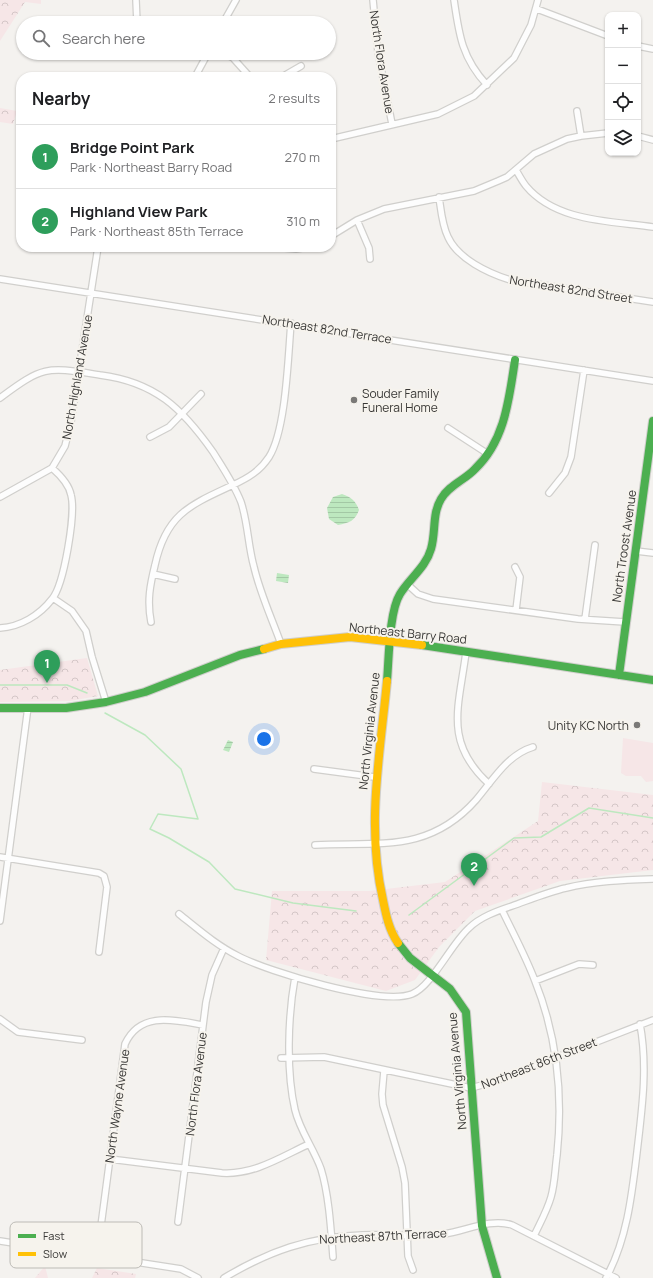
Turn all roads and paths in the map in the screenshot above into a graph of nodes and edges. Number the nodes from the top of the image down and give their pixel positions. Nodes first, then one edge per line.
1 (136, 0) edge
2 (236, 0) edge
3 (373, 0) edge
4 (454, 0) edge
5 (538, 0) edge
6 (537, 9) junction
7 (137, 16) edge
8 (228, 16) edge
9 (605, 35) edge
10 (641, 47) edge
11 (653, 49) edge
12 (204, 60) edge
13 (235, 60) edge
14 (301, 66) dead end
15 (198, 72) edge
16 (246, 72) edge
17 (291, 72) edge
18 (487, 85) junction
19 (577, 111) dead end
20 (392, 124) junction
21 (605, 133) edge
22 (581, 136) junction
23 (641, 136) edge
24 (336, 138) edge
25 (651, 138) edge
26 (516, 170) junction
27 (438, 197) junction
28 (357, 220) junction
29 (653, 227) edge
30 (336, 233) edge
31 (97, 252) edge
32 (370, 259) dead end
33 (0, 279) edge
34 (91, 293) junction
35 (653, 302) edge
36 (291, 323) junction
37 (515, 360) junction
38 (584, 370) junction
39 (80, 372) junction
40 (653, 381) edge
41 (202, 394) dead end
42 (0, 398) edge
43 (182, 413) junction
44 (653, 421) edge
45 (448, 428) dead end
46 (150, 437) dead end
47 (488, 454) junction
48 (52, 468) junction
49 (233, 485) junction
50 (549, 493) dead end
51 (0, 497) edge
52 (595, 545) dead end
53 (636, 550) junction
54 (653, 553) edge
55 (515, 567) dead end
56 (153, 574) junction
57 (175, 579) dead end
58 (407, 584) junction
59 (53, 598) junction
60 (516, 610) junction
61 (585, 619) junction
62 (151, 622) dead end
63 (625, 622) junction
64 (0, 628) edge
65 (392, 641) junction
66 (281, 644) junction
67 (466, 652) junction
68 (619, 675) junction
69 (653, 680) edge
70 (106, 702) junction
71 (28, 707) junction
72 (0, 708) edge
73 (533, 747) dead end
74 (314, 769) dead end
75 (374, 777) junction
76 (490, 784) junction
77 (374, 843) junction
78 (315, 845) dead end
79 (0, 857) edge
80 (8, 860) junction
81 (653, 879) edge
82 (502, 910) junction
83 (179, 914) dead end
84 (0, 921) edge
85 (224, 948) junction
86 (99, 952) dead end
87 (593, 965) dead end
88 (433, 975) junction
89 (295, 977) junction
90 (535, 981) junction
91 (0, 1019) edge
92 (653, 1020) edge
93 (203, 1024) junction
94 (640, 1024) junction
95 (82, 1040) dead end
96 (290, 1057) junction
97 (281, 1058) dead end
98 (555, 1058) junction
99 (384, 1071) junction
100 (471, 1088) junction
101 (309, 1144) junction
102 (110, 1159) junction
103 (185, 1168) junction
104 (102, 1222) edge
105 (178, 1222) dead end
106 (482, 1226) junction
107 (408, 1236) junction
108 (534, 1236) junction
109 (331, 1238) junction
110 (0, 1241) edge
111 (10, 1243) edge
112 (333, 1257) dead end
113 (142, 1263) edge
114 (413, 1270) dead end
115 (607, 1276) edge
116 (198, 1278) edge
117 (224, 1278) edge
118 (497, 1278) edge
119 (616, 1278) edge

1 - 7 street
2 - 8 street
3 - 20 street, North Flora Avenue
4 - 18 street
5 - 6 street
6 - 9 street
6 - 18 street
10 - 11 street
12 - 15 street
13 - 16 street
14 - 17 street
18 - 20 street
19 - 22 street
20 - 24 street
21 - 22 street
22 - 26 street
23 - 25 street
26 - 27 street
26 - 29 street
27 - 28 street
27 - 35 street, Northeast 82nd Street
28 - 30 street
28 - 32 street
31 - 34 street, North Highland Avenue
33 - 34 street, Northeast 82nd Terrace
34 - 36 street, Northeast 82nd Terrace
34 - 39 street, North Highland Avenue
36 - 37 street, Northeast 82nd Terrace
36 - 49 street
37 - 38 street, Northeast 82nd Terrace
37 - 47 street, North Virginia Avenue
38 - 40 street, Northeast 82nd Terrace
38 - 50 street
39 - 42 street
39 - 43 street
39 - 48 street, North Highland Avenue
41 - 43 street
43 - 46 street
43 - 49 street
44 - 53 street, North Troost Avenue
45 - 47 street
47 - 58 street, North Virginia Avenue
48 - 51 street
48 - 59 street
49 - 56 street
49 - 66 street
52 - 61 street
53 - 54 street
53 - 63 street, North Troost Avenue
55 - 60 street
56 - 57 street
56 - 62 street
58 - 60 street
58 - 65 street, North Virginia Avenue
59 - 64 street
59 - 70 street
60 - 61 street
61 - 63 street
63 - 68 street, North Troost Avenue
65 - 66 street, Northeast Barry Road
65 - 67 street, Northeast Barry Road
65 - 75 street, North Virginia Avenue
66 - 70 street, Northeast Barry Road
67 - 68 street, Northeast Barry Road
67 - 76 street
68 - 69 street, Northeast Barry Road
70 - 71 street, Northeast Barry Road
71 - 72 street, Northeast Barry Road
71 - 80 street
73 - 76 street
74 - 75 street
75 - 77 street, North Virginia Avenue
76 - 77 street
77 - 78 street
77 - 88 street, North Virginia Avenue
79 - 80 street
80 - 84 street
80 - 86 street
81 - 82 street
82 - 88 street
82 - 90 street
83 - 85 street
85 - 89 street
85 - 93 street, North Flora Avenue
87 - 90 street
88 - 89 street
88 - 100 street, North Virginia Avenue
89 - 96 street
90 - 98 street
91 - 95 street
92 - 94 street, Northeast 86th Street
93 - 102 street, North Wayne Avenue
93 - 103 street, North Flora Avenue
94 - 98 street, Northeast 86th Street
94 - 115 street
96 - 97 street, Northeast 86th Street
96 - 99 street, Northeast 86th Street
96 - 101 street
98 - 100 street, Northeast 86th Street
98 - 108 street
99 - 100 street, Northeast 86th Street
99 - 107 street
100 - 106 street, North Virginia Avenue
101 - 103 street
101 - 109 street
102 - 103 street
102 - 104 street, North Wayne Avenue
103 - 105 street, North Flora Avenue
106 - 107 street, Northeast 87th Terrace
106 - 108 street, Northeast 87th Terrace
106 - 118 street
107 - 109 street, Northeast 87th Terrace
107 - 114 street
108 - 115 street, Northeast 87th Terrace
109 - 112 street
109 - 117 street, Northeast 87th Terrace
110 - 111 street
113 - 116 street
115 - 119 street, Northeast 87th Terrace

